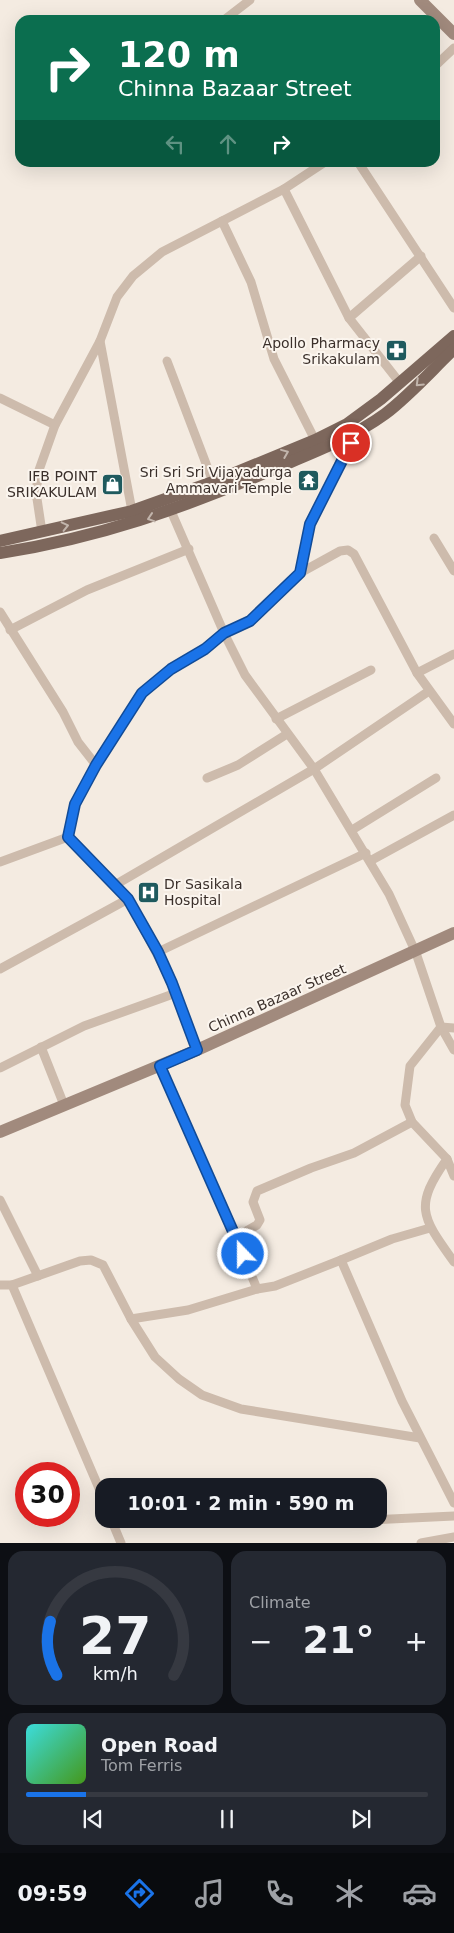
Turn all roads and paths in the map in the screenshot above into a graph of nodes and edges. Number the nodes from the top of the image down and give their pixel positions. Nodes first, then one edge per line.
1 (250, 0) edge
2 (420, 0) edge
3 (230, 15) edge
4 (435, 15) edge
5 (440, 20) edge
6 (454, 34) edge
7 (454, 48) edge
8 (440, 61) edge
9 (317, 167) edge
10 (361, 167) edge
11 (284, 189) junction
12 (222, 221) junction
13 (421, 256) junction
14 (454, 308) edge
15 (350, 318) junction
16 (454, 336) edge
17 (100, 341) junction
18 (454, 349) edge
19 (167, 361) dead end
20 (400, 383) junction
21 (0, 398) edge
22 (359, 415) junction
23 (55, 425) junction
24 (362, 429) junction
25 (314, 440) junction
26 (213, 482) junction
27 (132, 511) junction
28 (171, 511) junction
29 (42, 532) junction
30 (434, 538) dead end
31 (0, 541) edge
32 (189, 550) junction
33 (0, 553) edge
34 (454, 571) edge
35 (300, 573) junction
36 (0, 612) edge
37 (10, 630) junction
38 (224, 633) junction
39 (454, 654) edge
40 (371, 670) dead end
41 (417, 673) junction
42 (429, 691) junction
43 (276, 719) junction
44 (454, 724) edge
45 (287, 734) junction
46 (96, 765) junction
47 (314, 769) junction
48 (208, 778) dead end
49 (436, 778) dead end
50 (454, 816) edge
51 (352, 830) junction
52 (68, 837) junction
53 (368, 857) junction
54 (0, 862) edge
55 (115, 885) junction
56 (128, 899) junction
57 (454, 933) edge
58 (158, 952) junction
59 (416, 952) junction
60 (0, 969) edge
61 (176, 993) junction
62 (442, 1027) junction
63 (454, 1028) edge
64 (41, 1047) junction
65 (197, 1050) junction
66 (454, 1050) edge
67 (160, 1066) junction
68 (0, 1068) edge
69 (64, 1105) junction
70 (412, 1122) junction
71 (0, 1132) edge
72 (447, 1159) junction
73 (454, 1176) edge
74 (0, 1200) edge
75 (430, 1228) junction
76 (236, 1237) junction
77 (341, 1260) junction
78 (454, 1262) edge
79 (38, 1276) junction
80 (0, 1285) edge
81 (12, 1285) junction
82 (257, 1289) junction
83 (132, 1319) junction
84 (420, 1438) junction
85 (95, 1479) edge
86 (454, 1504) edge
87 (454, 1516) edge
88 (387, 1519) edge
89 (115, 1528) edge
90 (454, 1537) edge
91 (121, 1543) edge
92 (421, 1543) edge

1 - 3 street
2 - 4 street
5 - 6 street
7 - 8 street
9 - 11 street
10 - 13 street
11 - 12 street
11 - 15 street
12 - 17 street
12 - 25 street
13 - 14 street
13 - 15 street
15 - 20 street
16 - 20 main road
17 - 23 street
17 - 27 street
18 -> 24 main road
19 - 26 street
20 - 22 main road
21 - 23 street
22 - 24 street
22 - 25 main road
23 - 29 street
24 - 28 main road
24 - 35 street
26 -> 25 main road
26 - 27 main road
29 -> 27 main road
28 - 32 street
28 -> 33 main road
29 - 31 main road
30 - 34 street
32 - 37 street
32 - 38 street
35 - 38 street
35 - 41 street
36 - 37 street
37 - 46 street
38 - 43 street
38 - 46 street
39 - 41 street
40 - 43 street
41 - 42 street
42 - 44 street
42 - 47 street
43 - 45 street
45 - 47 street
45 - 48 street
46 - 52 street
47 - 51 street
47 - 55 street
49 - 51 street
50 - 53 street
51 - 53 street
52 - 54 street
52 - 55 street
53 - 58 street
53 - 59 street
55 - 56 street
56 - 58 street
56 - 60 street
57 - 59 street, Chinna Bazaar Street
58 - 61 street
59 - 62 street
59 - 65 street, Chinna Bazaar Street
61 - 64 street
61 - 65 street
62 - 63 street
62 - 66 street
62 - 70 street
64 - 68 street
64 - 69 street
65 - 67 street, Chinna Bazaar Street
67 - 69 street, Chinna Bazaar Street
67 - 76 street
69 - 71 street, Chinna Bazaar Street
70 - 72 street
70 - 76 street
72 - 73 street
72 - 75 street
74 - 79 street
75 - 77 street
75 - 78 street
76 - 82 street
77 - 82 street
77 - 84 street
79 - 81 street
79 - 83 street
80 - 81 street
81 - 85 street
82 - 83 street
83 - 84 street
84 - 86 street
87 - 88 street
89 - 91 street
90 - 92 street

